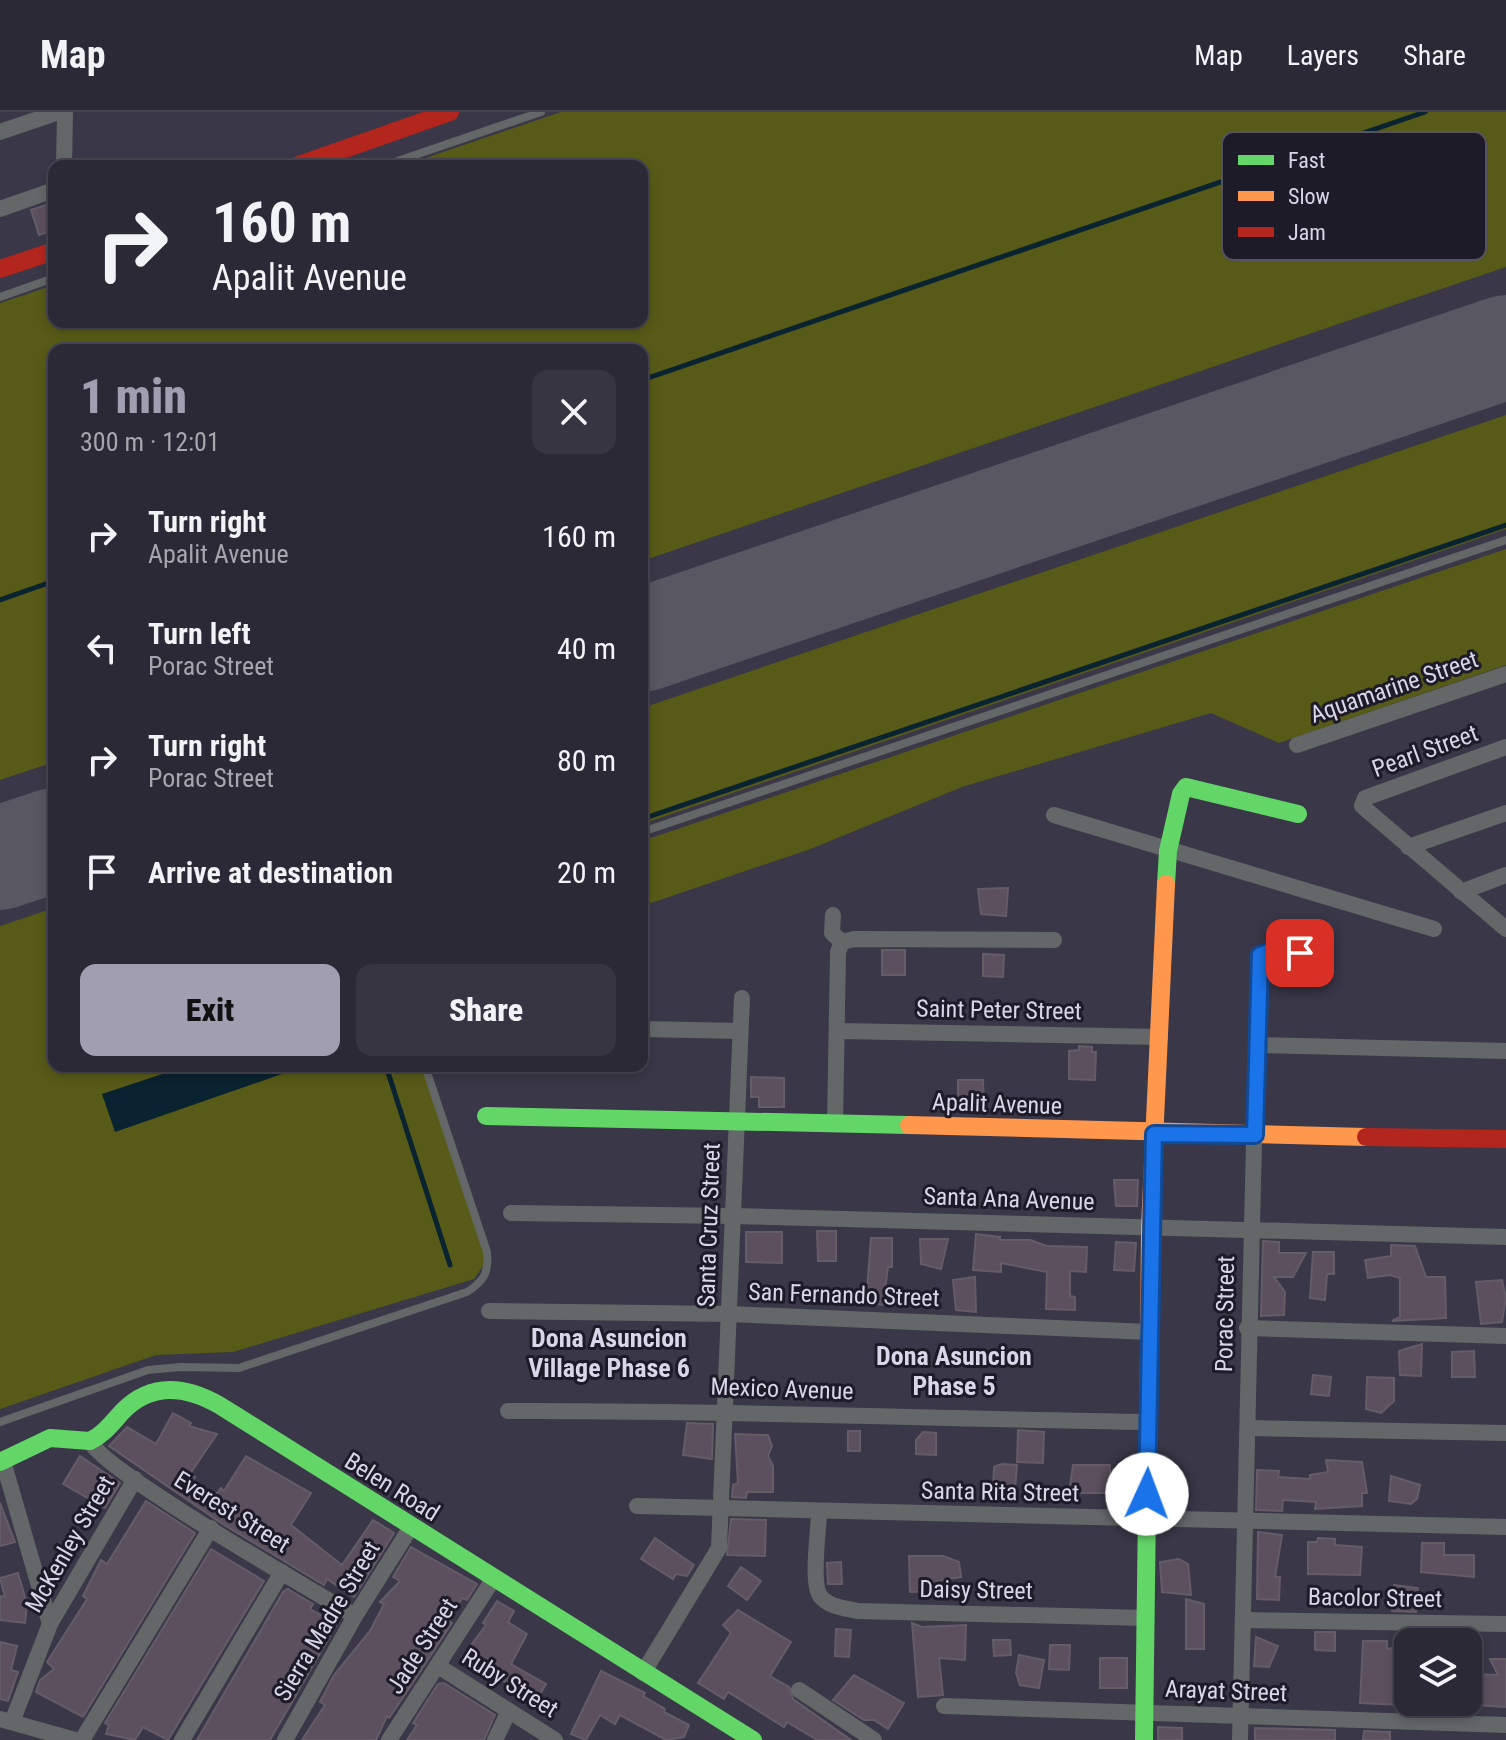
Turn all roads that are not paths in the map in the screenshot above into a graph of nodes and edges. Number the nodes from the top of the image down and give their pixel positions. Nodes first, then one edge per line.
1 (62, 112) edge
2 (450, 112) edge
3 (541, 112) edge
4 (0, 132) edge
5 (64, 160) edge
6 (313, 160) edge
7 (401, 160) edge
8 (48, 192) edge
9 (0, 209) edge
10 (48, 253) edge
11 (0, 269) edge
12 (48, 280) edge
13 (0, 297) edge
14 (1506, 540) edge
15 (1506, 674) edge
16 (1297, 745) dead end
17 (1506, 747) edge
18 (1506, 813) edge
19 (1298, 814) dead end
20 (1054, 815) dead end
21 (648, 830) edge
22 (1408, 847) junction
23 (1168, 851) junction
24 (1506, 875) edge
25 (1461, 892) junction
26 (833, 915) dead end
27 (1434, 929) dead end
28 (1506, 929) edge
29 (1054, 940) dead end
30 (842, 942) junction
31 (1325, 957) dead end
32 (742, 998) dead end
33 (648, 1029) edge
34 (740, 1031) junction
35 (838, 1031) junction
36 (1160, 1037) junction
37 (1257, 1045) junction
38 (1506, 1051) edge
39 (427, 1072) edge
40 (486, 1116) dead end
41 (737, 1120) junction
42 (835, 1124) junction
43 (1154, 1134) junction
44 (1255, 1135) junction
45 (1506, 1139) edge
46 (511, 1213) dead end
47 (733, 1216) junction
48 (1150, 1227) junction
49 (1251, 1231) junction
50 (1506, 1237) edge
51 (489, 1311) dead end
52 (730, 1314) junction
53 (1247, 1328) junction
54 (1149, 1332) junction
55 (1506, 1336) edge
56 (726, 1410) junction
57 (508, 1411) dead end
58 (0, 1422) edge
59 (1150, 1422) junction
60 (1249, 1428) junction
61 (1506, 1433) edge
62 (90, 1441) junction
63 (2, 1462) edge
64 (135, 1479) junction
65 (637, 1506) dead end
66 (722, 1507) junction
67 (819, 1512) junction
68 (1146, 1518) junction
69 (1246, 1521) junction
70 (411, 1527) junction
71 (1506, 1527) edge
72 (211, 1528) junction
73 (282, 1572) junction
74 (494, 1578) junction
75 (355, 1616) junction
76 (1146, 1618) junction
77 (1244, 1620) junction
78 (50, 1624) junction
79 (1506, 1624) edge
80 (438, 1666) junction
81 (643, 1673) junction
82 (799, 1690) dead end
83 (944, 1706) dead end
84 (509, 1711) junction
85 (1146, 1713) junction
86 (1241, 1716) junction
87 (6, 1720) edge
88 (1506, 1725) edge
89 (75, 1740) edge
90 (82, 1740) edge
91 (182, 1740) edge
92 (285, 1740) edge
93 (389, 1740) edge
94 (495, 1740) edge
95 (555, 1740) edge
96 (753, 1740) edge
97 (874, 1740) edge
98 (1144, 1740) edge
99 (1240, 1740) edge

1 - 4 street
1 - 5 street
2 - 6 street
3 - 7 lane
8 - 9 street
10 - 11 street
12 - 13 lane
14 - 21 lane
15 - 16 street, Aquamarine Street
17 - 22 street, Pearl Street
18 - 22 street
19 - 23 street
20 - 23 street
22 - 25 street
23 - 27 street
23 - 36 street
24 - 25 street
25 - 28 street
26 - 30 street
29 - 30 street
30 - 35 street
31 - 37 street, Porac Street
32 - 34 street, Santa Cruz Street
33 - 34 street
34 - 41 street, Santa Cruz Street
35 - 36 street, Saint Peter Street
35 - 42 street
36 - 43 street
37 - 38 street
37 - 44 street, Porac Street
39 - 58 lane
40 - 41 street, Apalit Avenue
41 - 42 street, Apalit Avenue
41 - 47 street, Santa Cruz Street
42 - 43 street, Apalit Avenue
43 - 44 street, Apalit Avenue
43 - 48 street
44 - 45 street, Apalit Avenue
44 - 49 street, Porac Street
46 - 47 street, Santa Ana Avenue
47 - 48 street, Santa Ana Avenue
47 - 52 street, Santa Cruz Street
48 - 49 street, Santa Ana Avenue
48 - 54 street
49 - 50 street, Santa Ana Avenue
49 - 53 street, Porac Street
51 - 52 street, San Fernando Street
52 - 54 street, San Fernando Street
52 - 56 street, Santa Cruz Street
53 - 55 street
53 - 60 street, Porac Street
54 - 59 street
56 - 57 street, Mexico Avenue
56 - 59 street, Mexico Avenue
56 - 66 street, Santa Cruz Street
59 - 68 street
60 - 61 street
60 - 69 street, Porac Street
62 - 63 street
62 - 64 street, Everest Street
62 - 70 street, Belen Road
63 - 78 street
64 - 72 street, Everest Street
64 - 78 street, McKenley Street
65 - 66 street, Santa Rita Street
66 - 67 street, Santa Rita Street
66 - 81 street, Santa Cruz Street
67 - 68 street, Santa Rita Street
67 - 76 street, Daisy Street
68 - 69 street, Santa Rita Street
68 - 76 street
69 - 71 street, Santa Rita Street
69 - 77 street, Porac Street
70 - 74 street, Belen Road
70 - 75 street, Sierra Madre Street
72 - 73 street, Everest Street
72 - 90 street
73 - 75 street, Everest Street
73 - 91 street
74 - 80 street, Jade Street
74 - 81 street, Belen Road
75 - 92 street, Sierra Madre Street
76 - 85 street
77 - 79 street, Bacolor Street
77 - 86 street, Porac Street
78 - 87 street, McKenley Street
80 - 84 street, Ruby Street
80 - 93 street, Jade Street
81 - 96 street, Belen Road
82 - 97 street
83 - 85 street, Arayat Street
84 - 94 street
84 - 95 street, Ruby Street
85 - 86 street, Arayat Street
85 - 98 street
86 - 88 street, Arayat Street
86 - 99 street, Porac Street
87 - 89 street

